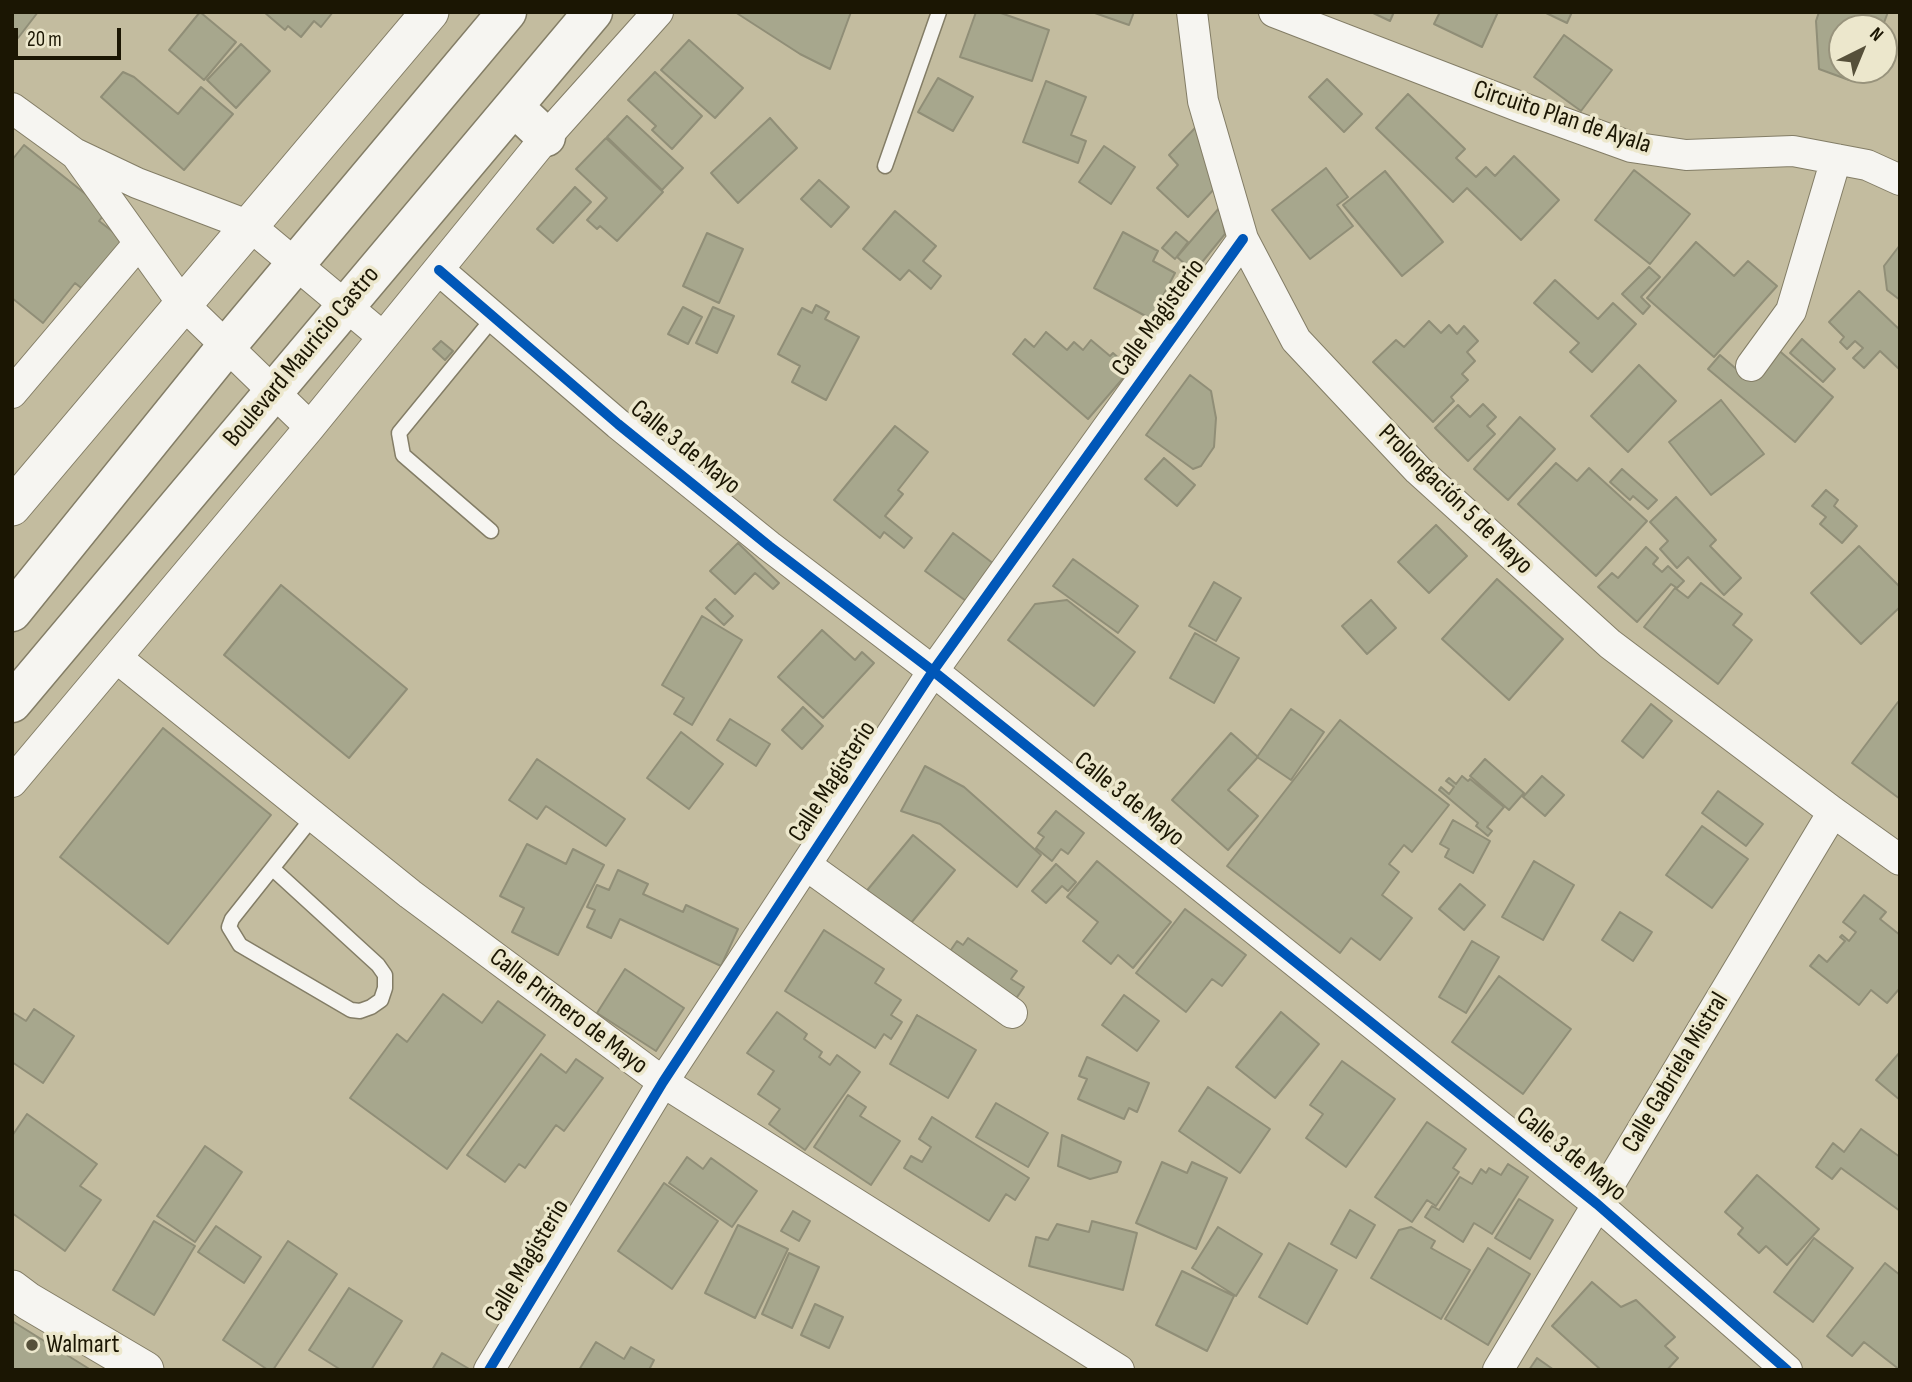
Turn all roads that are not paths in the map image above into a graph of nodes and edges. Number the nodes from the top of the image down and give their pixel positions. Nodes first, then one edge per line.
1 (430, 12) edge
2 (508, 12) edge
3 (593, 12) edge
4 (658, 12) edge
5 (939, 12) edge
6 (1192, 12) edge
7 (1274, 12) edge
8 (514, 107) junction
9 (12, 108) edge
10 (546, 137) junction
11 (74, 153) junction
12 (1836, 159) junction
13 (885, 166) dead end
14 (1900, 180) edge
15 (250, 226) junction
16 (1243, 239) junction
17 (139, 243) junction
18 (298, 264) junction
19 (439, 271) junction
20 (182, 303) junction
21 (345, 304) junction
22 (494, 317) junction
23 (383, 337) junction
24 (226, 347) junction
25 (1751, 366) dead end
26 (12, 393) edge
27 (273, 393) junction
28 (310, 427) junction
29 (12, 507) edge
30 (491, 531) dead end
31 (12, 612) edge
32 (117, 658) junction
33 (933, 671) junction
34 (12, 703) edge
35 (12, 782) edge
36 (1833, 812) junction
37 (313, 817) junction
38 (1900, 860) edge
39 (806, 865) junction
40 (273, 869) junction
41 (1012, 1013) dead end
42 (663, 1082) junction
43 (1597, 1204) junction
44 (18, 1295) edge
45 (145, 1370) edge
46 (489, 1370) edge
47 (1119, 1370) edge
48 (1498, 1370) edge
49 (1787, 1370) edge

1 - 15 street
2 - 18 main road
3 - 8 main road, Boulevard Mauricio Castro
4 - 10 street
5 - 13 lane
6 - 16 street, Prolongación 5 de Mayo
7 - 12 street, Circuito Plan de Ayala
8 - 10 main road
8 - 21 main road, Boulevard Mauricio Castro
9 - 11 street
10 - 19 street
11 - 15 street
11 - 17 street
12 - 14 street, Circuito Plan de Ayala
12 - 25 street
15 - 18 street
15 - 20 street
16 - 33 street, Calle Magisterio
16 - 36 street, Prolongación 5 de Mayo
17 - 20 street
17 - 26 street
18 - 21 street
18 - 24 main road
19 - 22 street, Calle 3 de Mayo
19 - 23 street
20 - 24 street
20 - 29 street
21 - 23 street
21 - 27 main road, Boulevard Mauricio Castro
22 - 30 lane
22 - 33 street, Calle 3 de Mayo
23 - 28 street
24 - 27 street
24 - 31 main road
27 - 28 street
27 - 34 main road, Boulevard Mauricio Castro
28 - 32 street
32 - 35 street
32 - 37 street, Calle Primero de Mayo
33 - 39 street, Calle Magisterio
33 - 43 street, Calle 3 de Mayo
36 - 38 street, Prolongación 5 de Mayo
36 - 43 street, Calle Gabriela Mistral
37 - 40 lane
37 - 42 street, Calle Primero de Mayo
39 - 41 street
39 - 42 street, Calle Magisterio
40 - 40 lane
42 - 46 street, Calle Magisterio
42 - 47 street, Calle Primero de Mayo
43 - 48 street, Calle Gabriela Mistral
43 - 49 street, Calle 3 de Mayo
44 - 45 street

